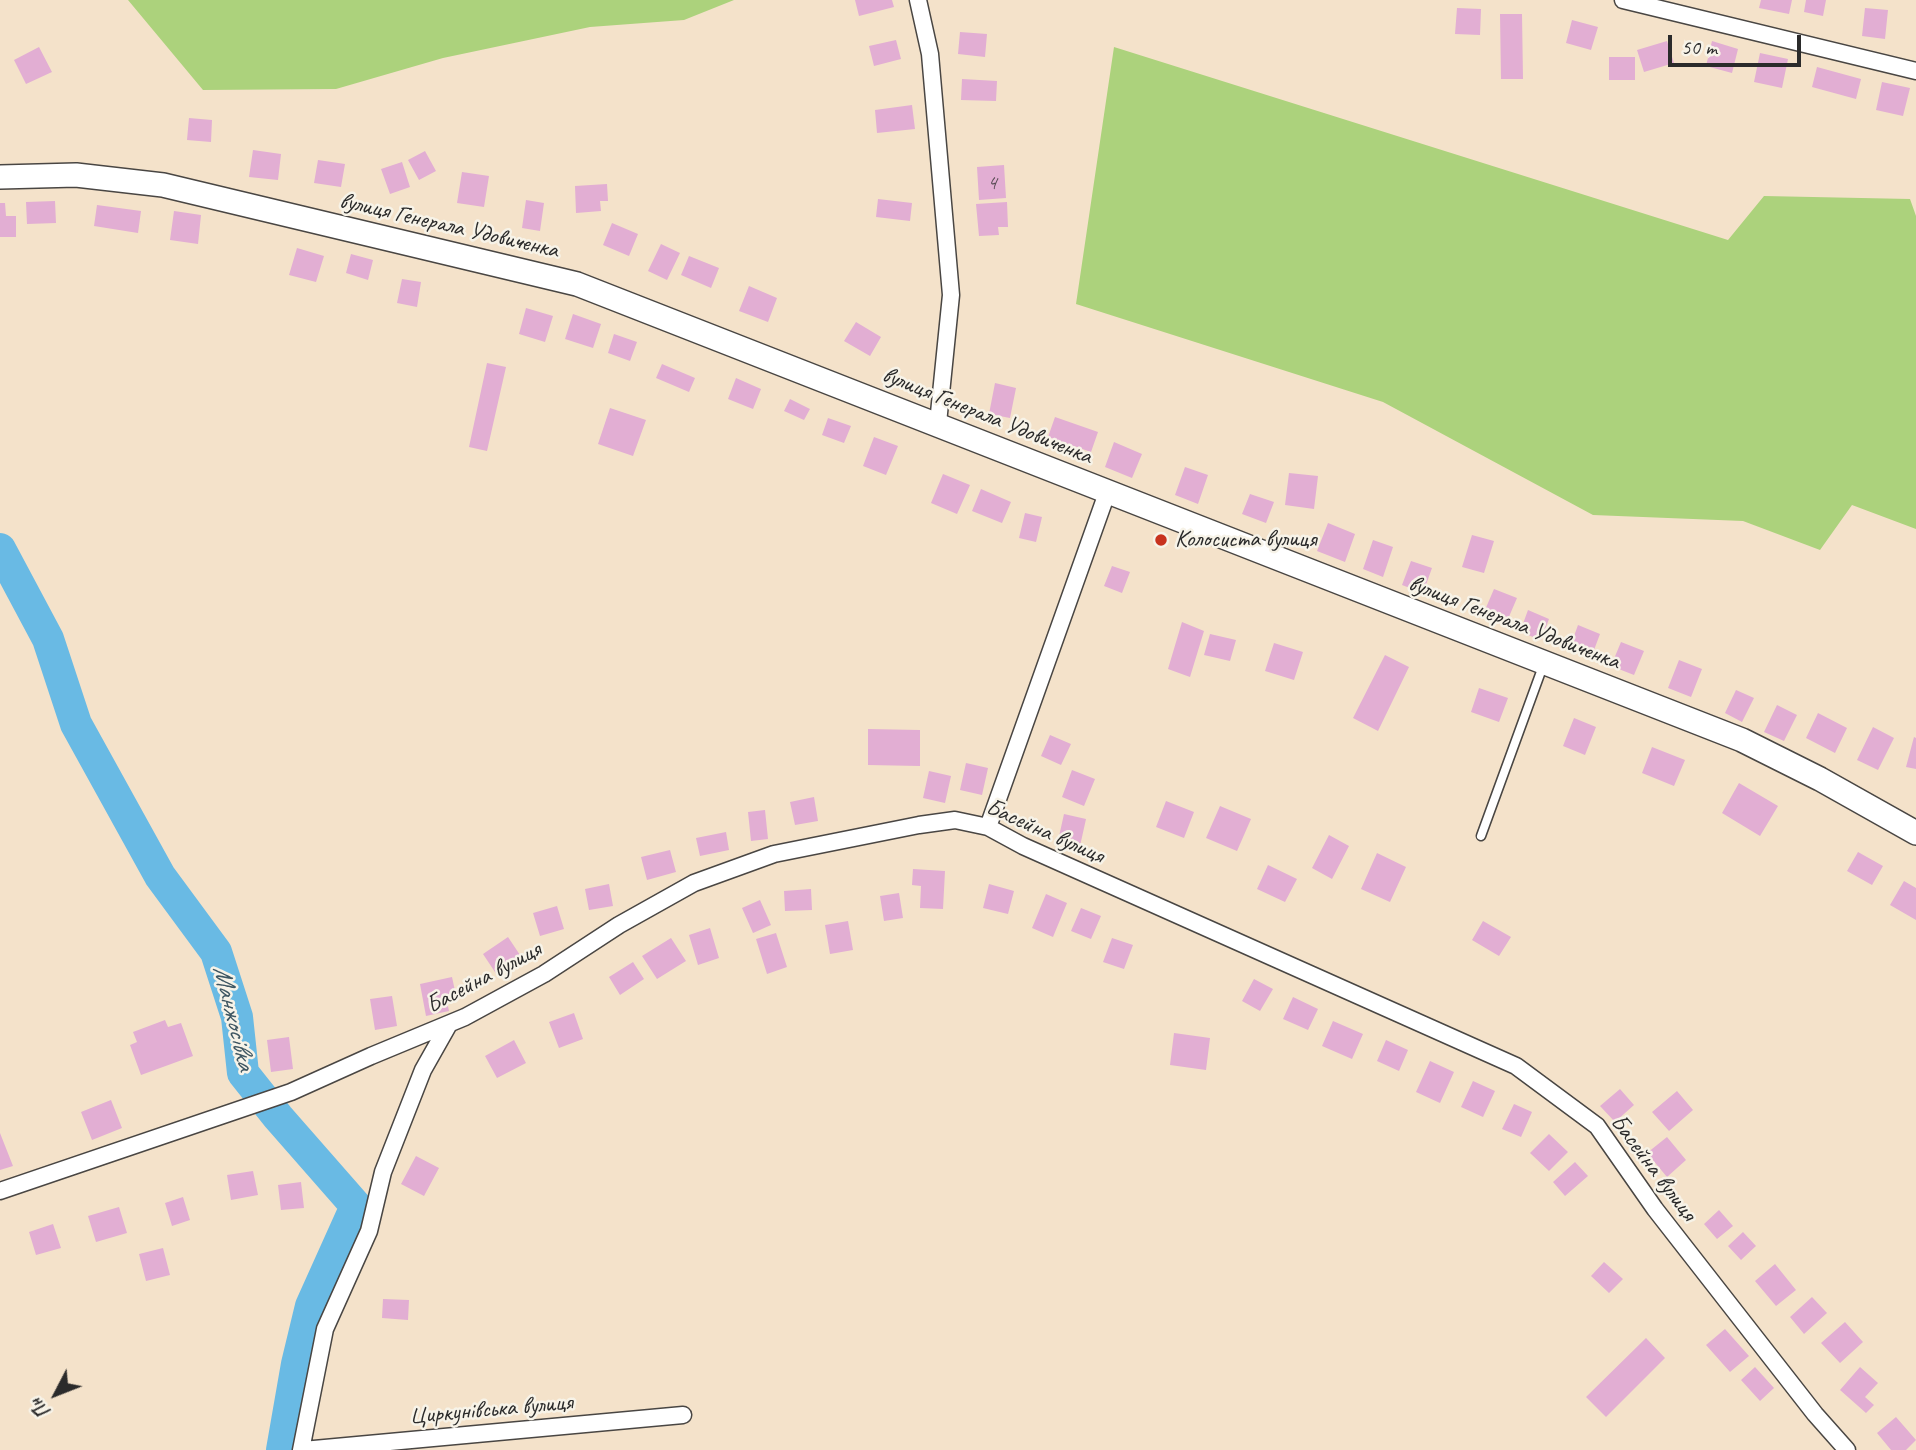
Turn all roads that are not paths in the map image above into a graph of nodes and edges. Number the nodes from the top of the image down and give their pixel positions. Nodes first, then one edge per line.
1 (918, 0) edge
2 (1623, 0) edge
3 (1916, 71) edge
4 (0, 177) edge
5 (938, 423) junction
6 (1107, 493) junction
7 (1544, 663) junction
8 (988, 827) junction
9 (1916, 833) edge
10 (1481, 836) dead end
11 (449, 1024) junction
12 (0, 1191) edge
13 (683, 1415) dead end
14 (302, 1450) edge
15 (1847, 1450) edge

1 - 5 street
2 - 3 street
4 - 5 main road, вулиця Генерала Удовиченка
5 - 6 main road, вулиця Генерала Удовиченка
6 - 7 main road, вулиця Генерала Удовиченка
6 - 8 street
7 - 9 main road, вулиця Генерала Удовиченка
7 - 10 lane
8 - 11 street, Басейна вулиця
8 - 15 street, Басейна вулиця
11 - 12 street, Басейна вулиця
11 - 14 street
13 - 14 street, Циркунівська вулиця

